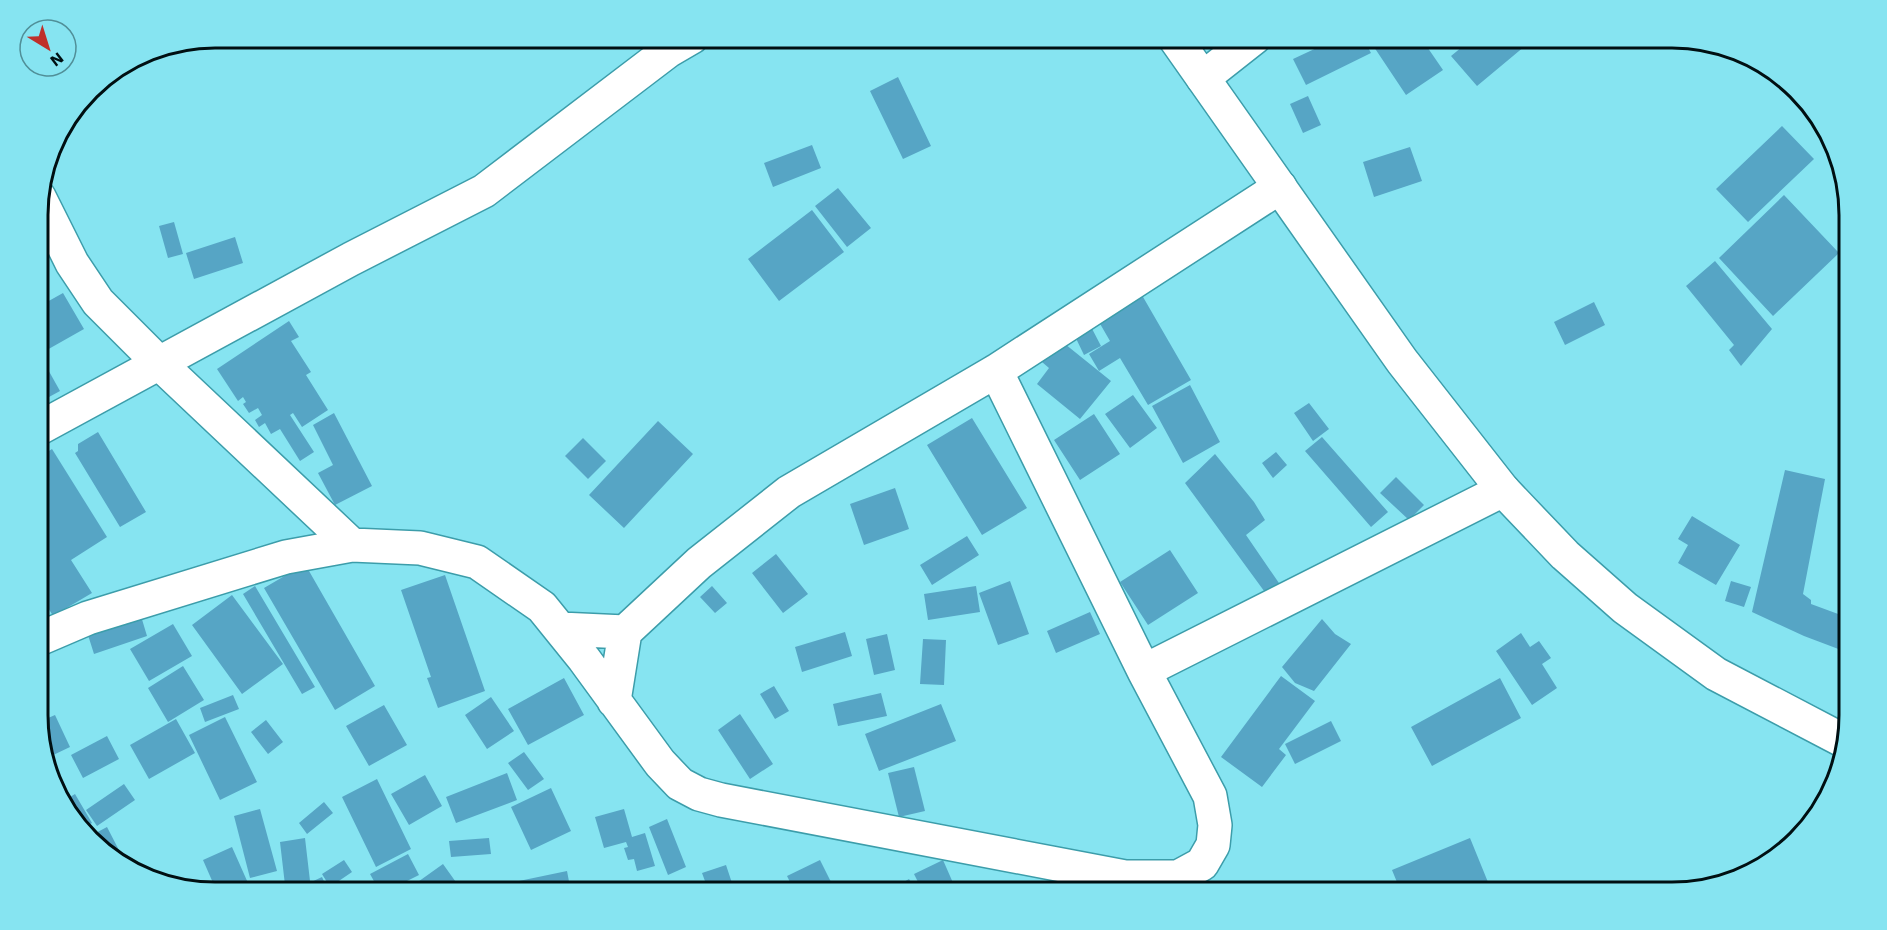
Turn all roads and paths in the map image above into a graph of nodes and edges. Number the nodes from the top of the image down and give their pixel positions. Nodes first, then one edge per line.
1 (674, 48) edge
2 (1181, 48) edge
3 (1242, 48) edge
4 (1203, 78) junction
5 (1280, 187) junction
6 (48, 215) edge
7 (159, 363) junction
8 (996, 371) junction
9 (48, 424) edge
10 (1503, 490) junction
11 (352, 545) junction
12 (560, 628) junction
13 (625, 632) junction
14 (48, 635) edge
15 (1144, 671) junction
16 (614, 701) junction
17 (1838, 738) edge

1 - 7 street
2 - 4 street
3 - 4 street
4 - 5 street
5 - 8 street
5 - 10 street
6 - 7 street
7 - 9 street
7 - 11 street
8 - 13 street
8 - 15 street
10 - 15 street
10 - 17 street
11 - 12 street
11 - 14 street
12 - 13 street
12 - 16 street
13 - 16 street
15 - 16 street

